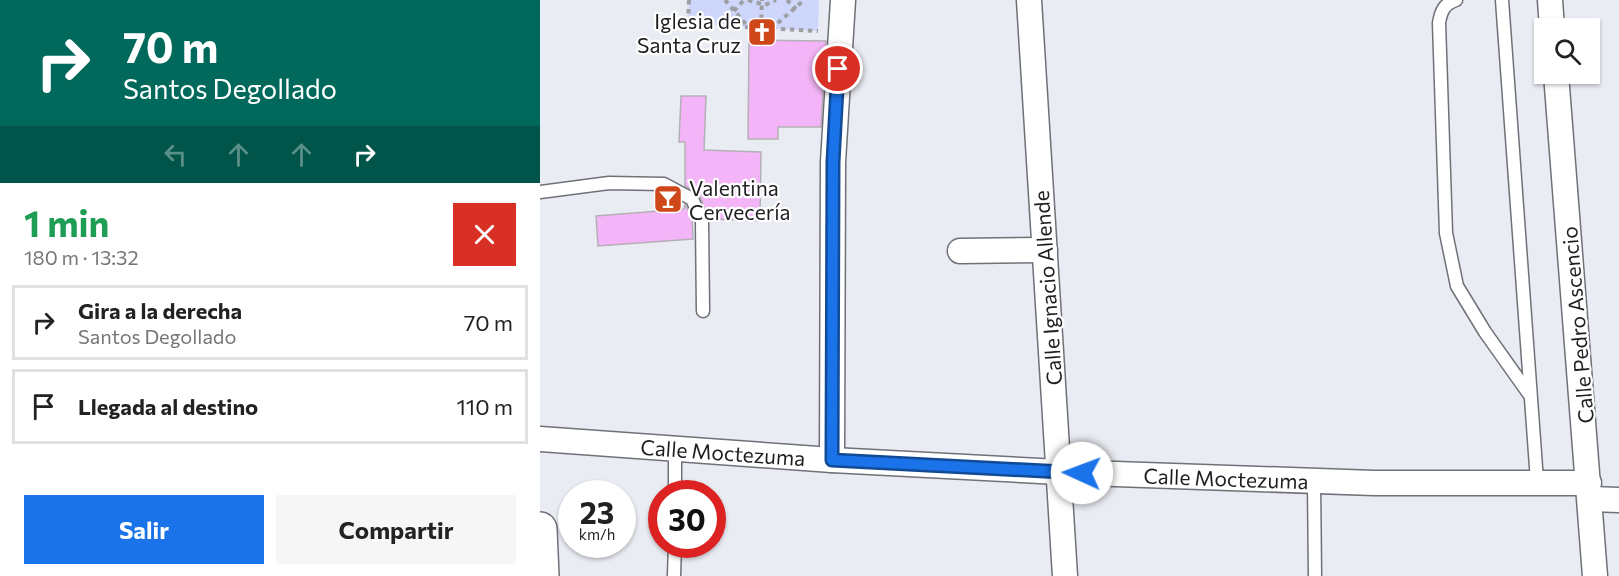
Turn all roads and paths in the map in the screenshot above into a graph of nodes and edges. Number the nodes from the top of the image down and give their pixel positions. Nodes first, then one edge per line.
1 (689, 0) edge
2 (725, 0) edge
3 (746, 0) edge
4 (776, 0) edge
5 (788, 0) edge
6 (804, 0) edge
7 (843, 0) edge
8 (1029, 0) edge
9 (1456, 0) edge
10 (1502, 0) edge
11 (1550, 0) edge
12 (762, 2) edge
13 (796, 9) junction
14 (734, 11) junction
15 (1551, 18) edge
16 (749, 28) junction
17 (761, 28) junction
18 (771, 29) junction
19 (819, 31) dead end
20 (1557, 84) edge
21 (540, 192) edge
22 (960, 250) dead end
23 (1045, 250) junction
24 (703, 311) dead end
25 (1530, 395) junction
26 (540, 439) edge
27 (675, 447) junction
28 (832, 460) junction
29 (1059, 472) junction
30 (675, 480) edge
31 (1314, 481) junction
32 (1537, 481) junction
33 (1590, 491) junction
34 (1619, 500) edge
35 (540, 529) edge
36 (675, 558) edge
37 (542, 576) edge
38 (674, 576) edge
39 (1065, 576) edge
40 (1315, 576) edge
41 (1595, 576) edge

1 - 16 path
2 - 14 path
3 - 12 path
3 - 14 path
4 - 12 path
5 - 13 path
6 - 13 path
7 - 28 street
8 - 23 street, Calle Ignacio Allende
9 - 25 lane
10 - 25 lane
11 - 15 street
12 - 17 path
13 - 18 path
14 - 16 path
16 - 17 path
17 - 18 path
18 - 19 path
20 - 33 street, Calle Pedro Ascencio
21 - 24 lane
22 - 23 street
23 - 29 street, Calle Ignacio Allende
25 - 32 lane
26 - 27 street, Calle Moctezuma
27 - 28 street, Calle Moctezuma
27 - 30 lane
28 - 29 street, Calle Moctezuma
29 - 31 street, Calle Moctezuma
29 - 39 street, Calle Ignacio Allende
31 - 32 street, Calle Moctezuma
31 - 40 lane
32 - 33 street, Calle Moctezuma
33 - 34 street, Calle Moctezuma
33 - 41 street, Calle Pedro Ascencio
35 - 37 main road
36 - 38 lane

